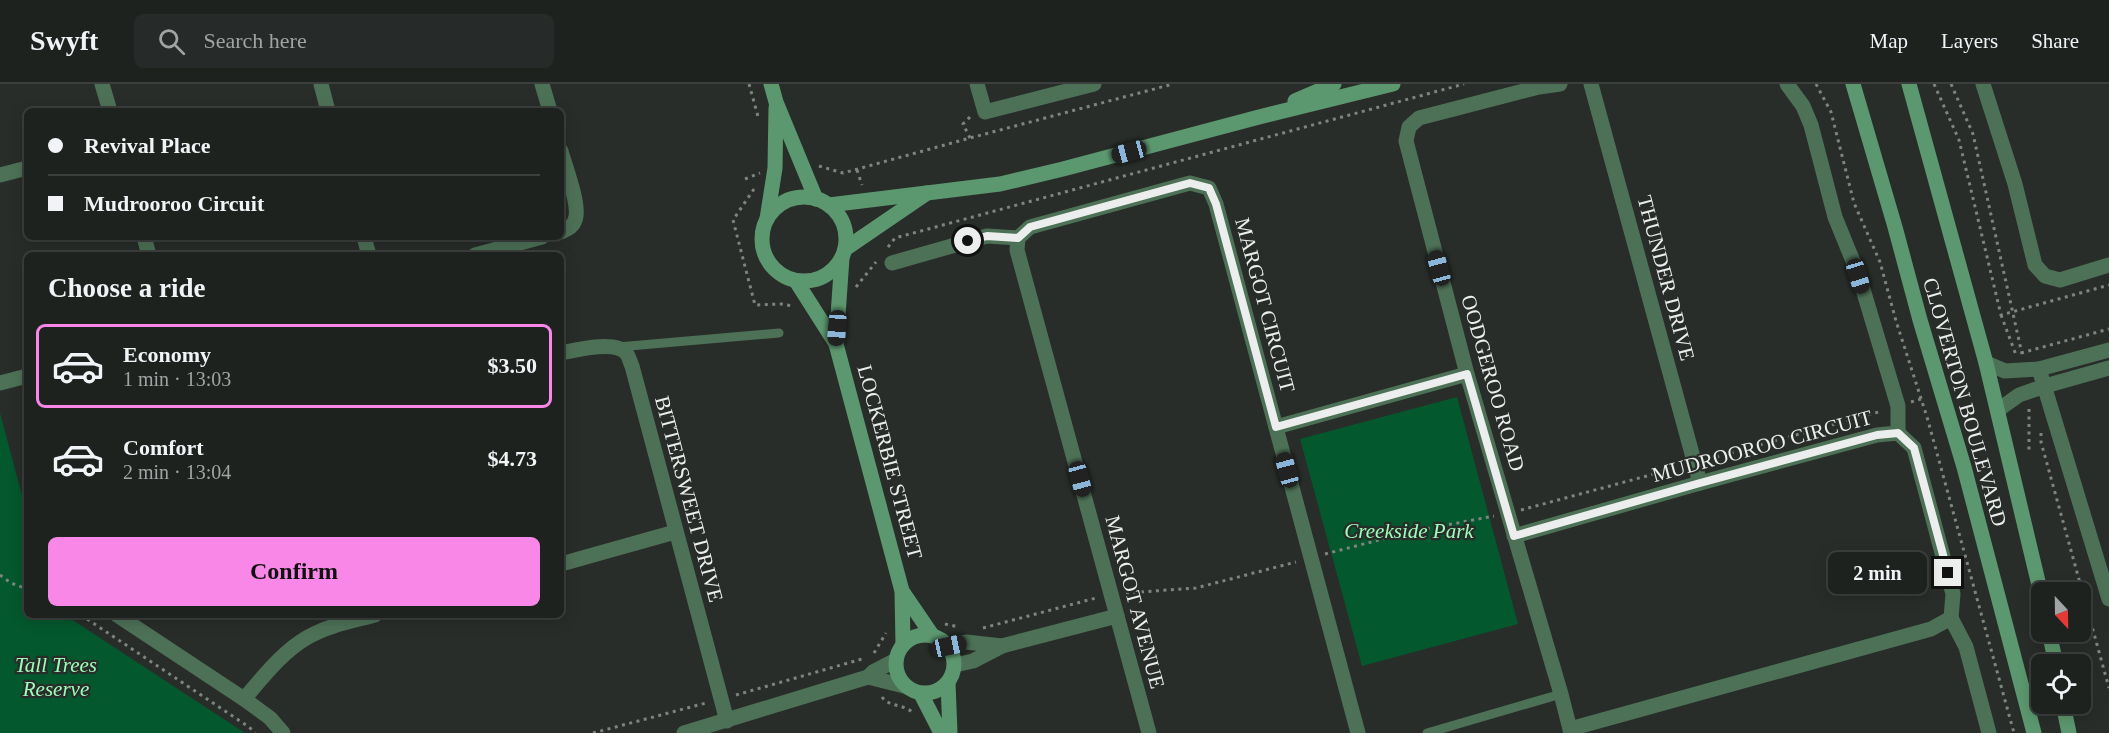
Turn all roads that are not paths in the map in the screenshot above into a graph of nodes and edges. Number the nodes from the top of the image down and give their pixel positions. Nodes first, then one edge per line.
1 (102, 84) edge
2 (321, 84) edge
3 (542, 84) edge
4 (771, 84) edge
5 (977, 84) edge
6 (1094, 84) edge
7 (1334, 84) edge
8 (1393, 84) edge
9 (1560, 84) edge
10 (1591, 84) edge
11 (1787, 84) edge
12 (1842, 84) edge
13 (1853, 84) edge
14 (1909, 84) edge
15 (1983, 84) edge
16 (776, 102) junction
17 (109, 108) edge
18 (327, 108) edge
19 (549, 108) edge
20 (1259, 117) junction
21 (1862, 117) junction
22 (564, 162) edge
23 (24, 169) edge
24 (0, 175) edge
25 (929, 192) junction
26 (822, 202) junction
27 (767, 219) junction
28 (564, 230) edge
29 (1018, 238) junction
30 (531, 240) edge
31 (486, 252) edge
32 (844, 253) junction
33 (884, 258) road end
34 (2109, 265) edge
35 (796, 281) junction
36 (780, 333) dead end
37 (836, 344) junction
38 (618, 347) junction
39 (2109, 350) edge
40 (564, 352) edge
41 (1986, 363) junction
42 (2039, 369) junction
43 (2109, 369) edge
44 (1467, 374) junction
45 (24, 377) edge
46 (0, 384) edge
47 (2044, 386) junction
48 (1998, 411) junction
49 (1276, 427) junction
50 (1898, 433) junction
51 (1700, 483) junction
52 (675, 532) junction
53 (1514, 536) junction
54 (564, 563) edge
55 (2038, 582) edge
56 (902, 591) junction
57 (2109, 599) edge
58 (1117, 616) junction
59 (122, 618) edge
60 (364, 618) edge
61 (1951, 618) junction
62 (932, 635) junction
63 (903, 645) junction
64 (949, 646) junction
65 (1002, 646) junction
66 (896, 660) junction
67 (955, 664) junction
68 (868, 677) junction
69 (948, 683) junction
70 (904, 686) junction
71 (921, 694) junction
72 (1561, 694) junction
73 (244, 699) junction
74 (2065, 714) edge
75 (727, 721) junction
76 (1570, 731) edge
77 (283, 733) edge
78 (684, 733) edge
79 (941, 733) edge
80 (950, 733) edge
81 (1149, 733) edge
82 (1358, 733) edge
83 (1427, 733) edge
84 (1989, 733) edge
85 (2034, 733) edge
86 (2069, 733) edge

1 - 17 street
2 - 18 street
3 - 19 street
4 - 16 street
5 - 6 street
7 - 20 street
8 - 20 street
9 - 44 street, OODGEROO ROAD
10 - 51 street, THUNDER DRIVE
11 - 50 street
12 - 21 street
13 - 21 street, CLOVERTON BOULEVARD
14 - 41 street, CLOVERTON BOULEVARD
15 - 34 street
16 - 26 street
16 - 27 street
20 - 25 street
21 - 85 street, CLOVERTON BOULEVARD
22 - 28 street
23 - 24 street
25 - 26 street
25 - 32 street
26 - 27 street
26 - 32 street
27 - 35 street
29 - 33 street
29 - 49 street, MARGOT CIRCUIT
29 - 58 street, MARGOT AVENUE
30 - 31 street
32 - 35 street
32 - 37 street
35 - 37 street
36 - 38 lane
37 - 56 street, LOCKERBIE STREET
38 - 40 street
38 - 52 street, BITTERSWEET DRIVE
39 - 42 street
41 - 42 street
41 - 48 street, CLOVERTON BOULEVARD
42 - 47 street
43 - 47 street
44 - 49 street
44 - 53 street, OODGEROO ROAD
45 - 46 street
47 - 48 street
47 - 57 street
48 - 55 street, CLOVERTON BOULEVARD
49 - 82 street, MARGOT CIRCUIT
50 - 51 street, MUDROOROO CIRCUIT
50 - 61 street, MUDROOROO CIRCUIT
51 - 53 street, MUDROOROO CIRCUIT
52 - 54 street
52 - 75 street, BITTERSWEET DRIVE
53 - 72 street, OODGEROO ROAD
56 - 62 street
56 - 63 street
58 - 65 street
58 - 81 street, MARGOT AVENUE
59 - 73 street
60 - 73 street
61 - 76 street
61 - 84 street
62 - 63 street
62 - 64 street
63 - 66 street
64 - 65 street
64 - 67 street
65 - 67 street
66 - 68 street
66 - 70 street
67 - 69 street
68 - 70 street
68 - 75 street
69 - 71 street
69 - 80 street
70 - 71 street
71 - 79 street
72 - 76 street, OODGEROO ROAD
72 - 83 lane
73 - 77 street
74 - 86 street
75 - 78 street

